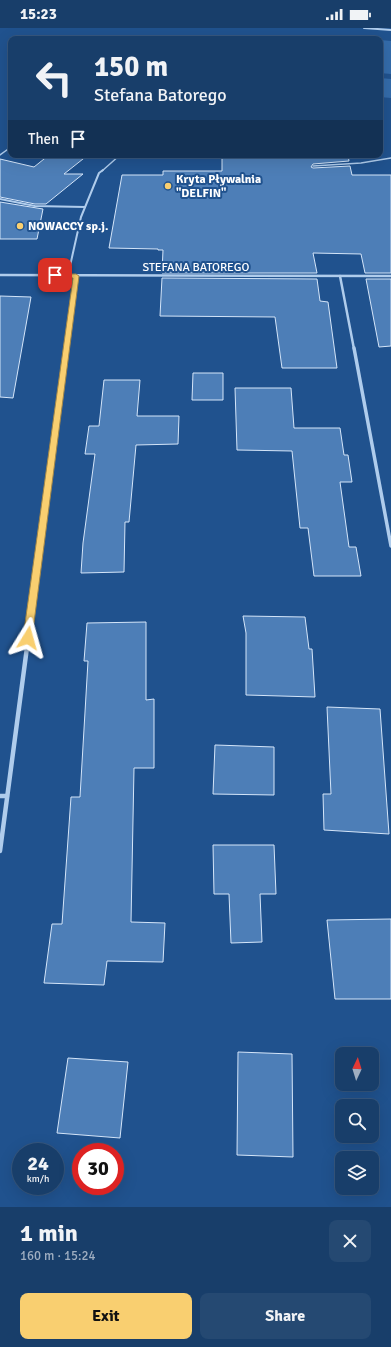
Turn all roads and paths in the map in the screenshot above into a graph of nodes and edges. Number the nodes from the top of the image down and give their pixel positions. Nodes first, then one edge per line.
1 (364, 28) edge
2 (391, 30) edge
3 (116, 158) edge
4 (391, 158) edge
5 (313, 166) dead end
6 (0, 199) edge
7 (85, 207) junction
8 (0, 275) edge
9 (68, 275) junction
10 (76, 276) junction
11 (340, 276) junction
12 (391, 276) edge
13 (391, 546) edge
14 (0, 796) edge
15 (7, 796) junction
16 (0, 851) edge

1 - 2 street
3 - 7 lane
4 - 5 lane
6 - 7 lane
7 - 9 lane
8 - 9 street, STEFANA BATOREGO
9 - 10 street, STEFANA BATOREGO
10 - 11 street, STEFANA BATOREGO
10 - 15 street
11 - 12 street, STEFANA BATOREGO
11 - 13 street
14 - 15 street
15 - 16 street

